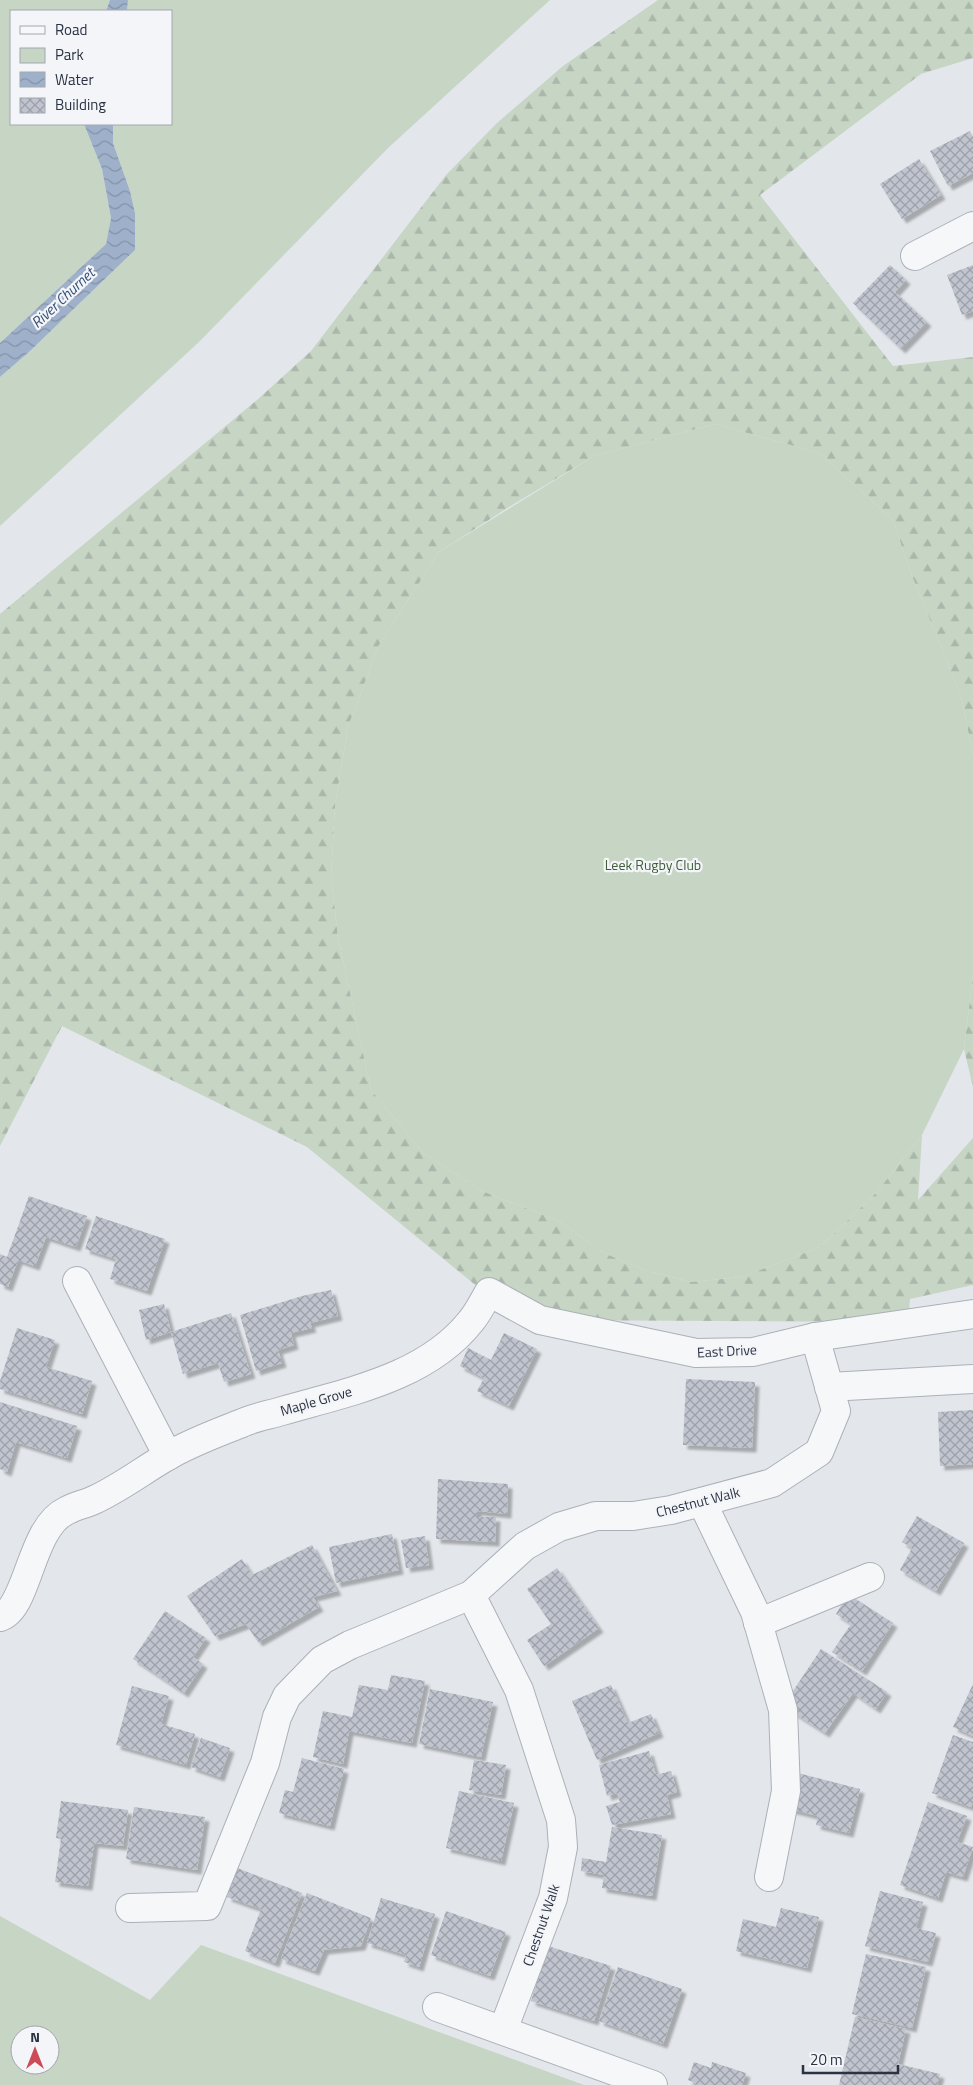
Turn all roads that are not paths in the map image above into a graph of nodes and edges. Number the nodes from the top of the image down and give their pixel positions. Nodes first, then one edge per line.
1 (973, 226) edge
2 (915, 256) dead end
3 (77, 1281) dead end
4 (489, 1292) joint
5 (973, 1314) edge
6 (815, 1337) junction
7 (973, 1380) edge
8 (829, 1386) junction
9 (168, 1456) junction
10 (702, 1502) junction
11 (870, 1577) dead end
12 (471, 1595) junction
13 (0, 1617) edge
14 (758, 1623) junction
15 (769, 1877) dead end
16 (130, 1908) dead end
17 (436, 2007) dead end
18 (503, 2030) junction
19 (653, 2085) edge

1 - 2 street
3 - 9 street
4 - 6 street, East Drive
4 - 9 street, Maple Grove
5 - 6 street, East Drive
6 - 8 street, Chestnut Walk
7 - 8 street
8 - 10 street, Chestnut Walk
9 - 13 street, Maple Grove
10 - 12 street, Chestnut Walk
10 - 14 street
11 - 14 street
12 - 16 street, Chestnut Walk
12 - 18 street, Chestnut Walk
14 - 15 street
17 - 18 street
18 - 19 street

